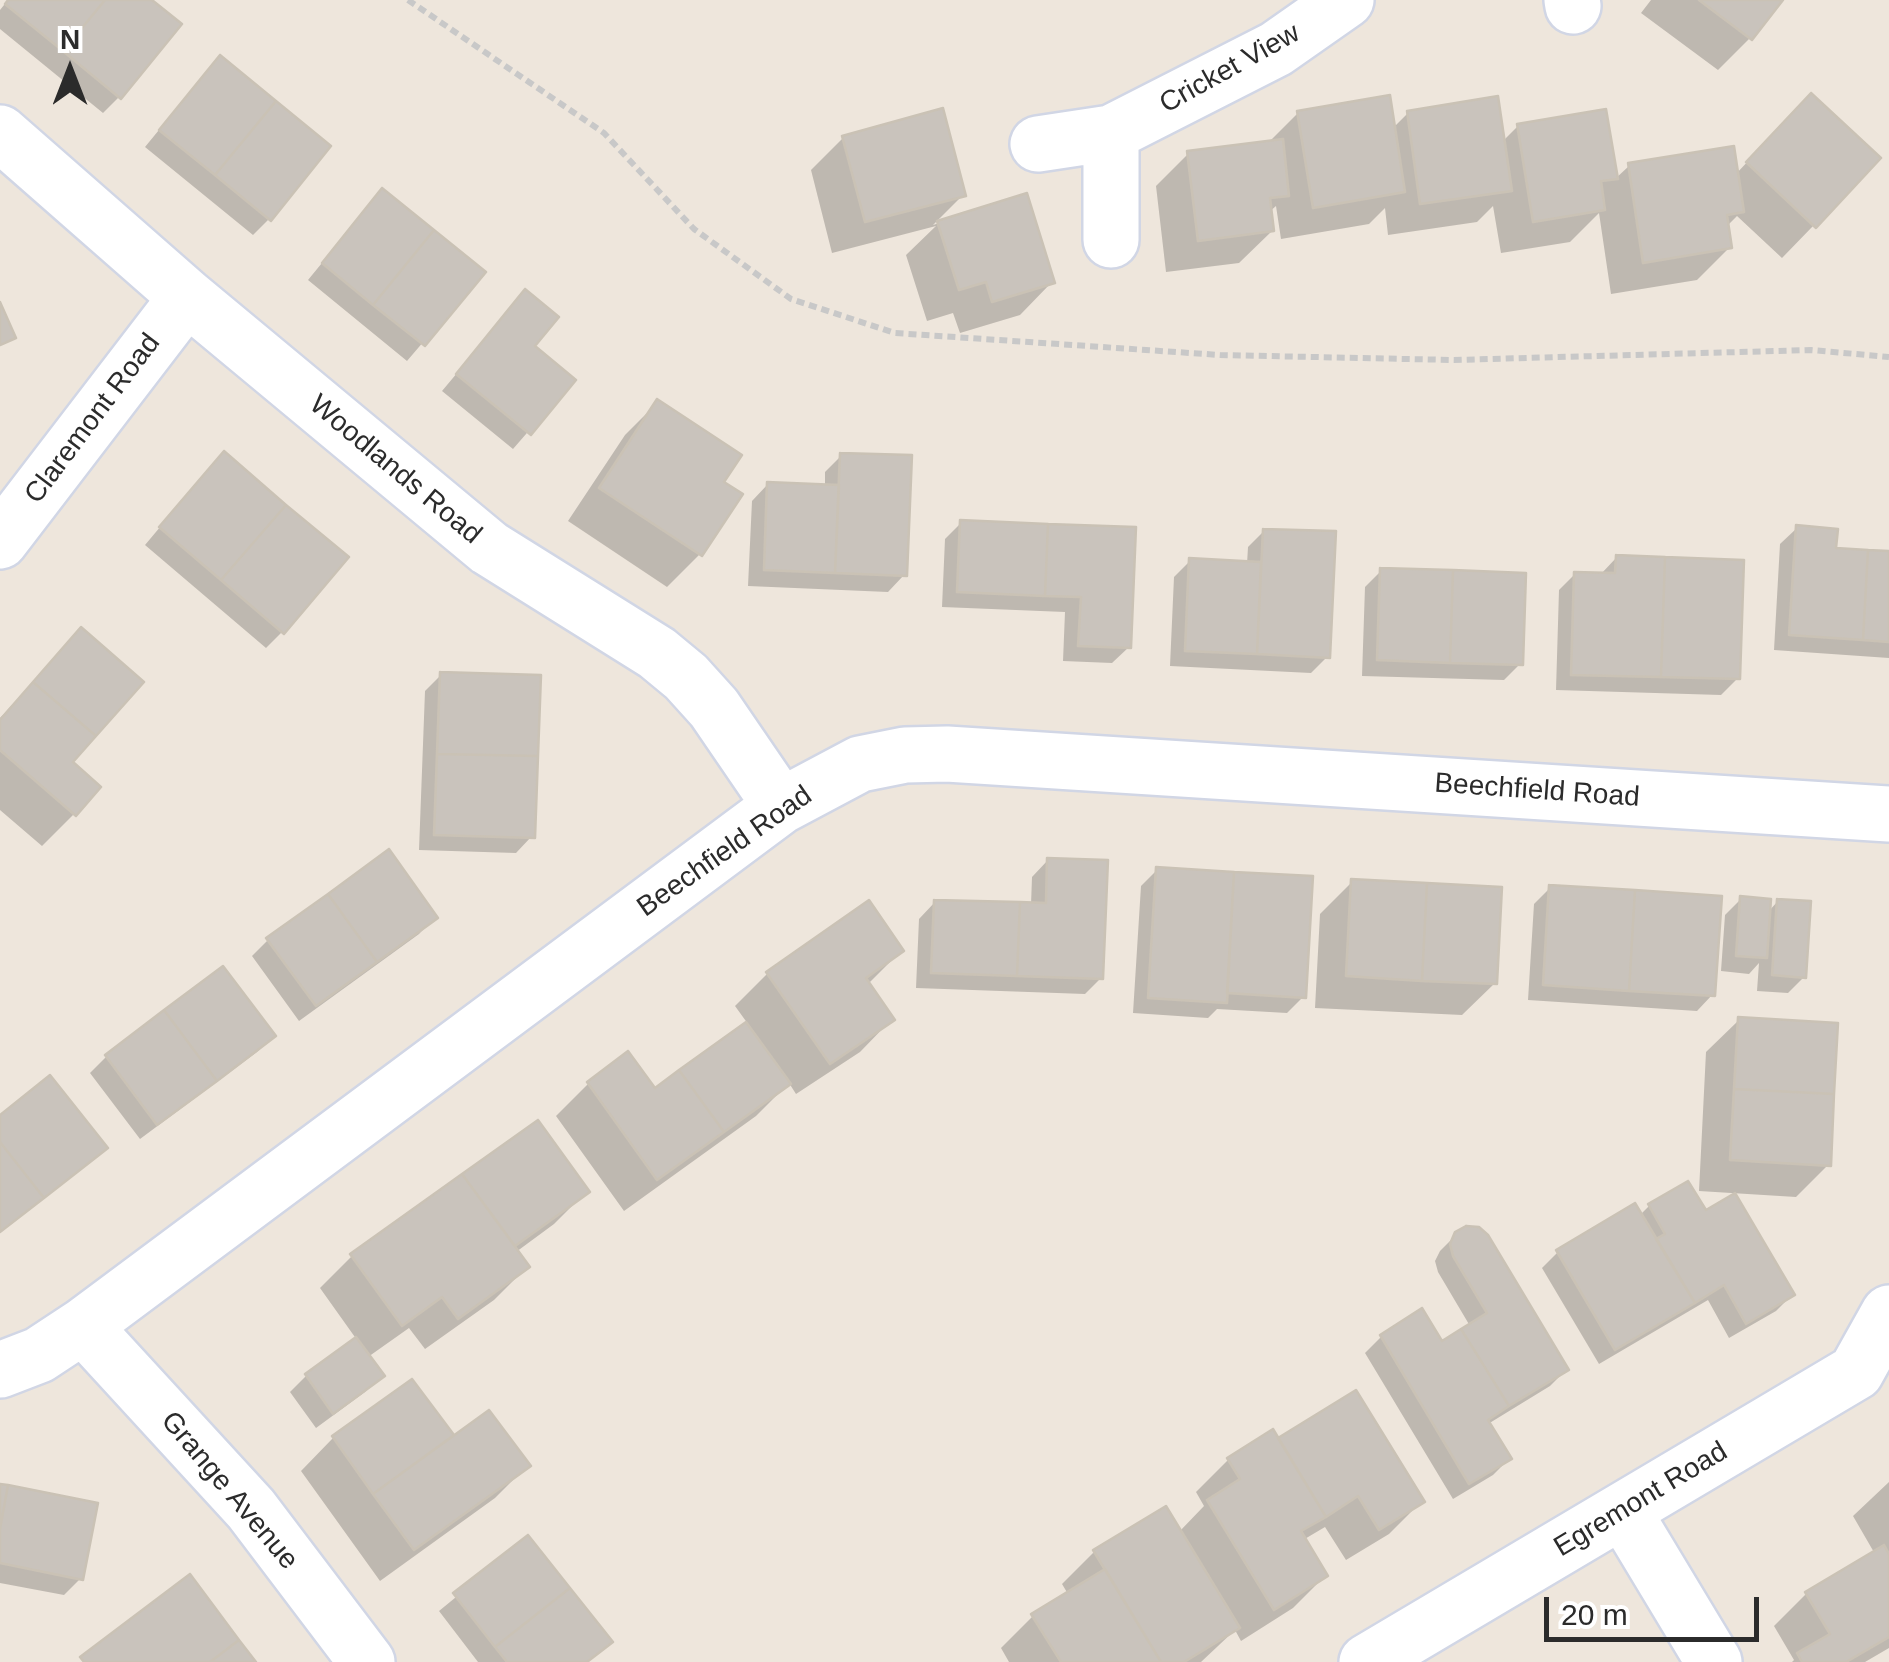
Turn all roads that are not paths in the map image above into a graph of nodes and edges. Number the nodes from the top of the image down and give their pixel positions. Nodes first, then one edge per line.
1 (1346, 0) edge
2 (1111, 133) junction
3 (0, 134) edge
4 (1038, 144) dead end
5 (1111, 240) dead end
6 (186, 297) junction
7 (0, 541) edge
8 (780, 806) junction
9 (1889, 814) edge
10 (1889, 1313) edge
11 (83, 1326) junction
12 (0, 1370) edge
13 (1622, 1510) junction
14 (366, 1662) edge
15 (1367, 1662) edge
16 (1714, 1662) edge

1 - 2 street, Cricket View
2 - 4 street, Cricket View
2 - 5 street
3 - 6 street, Woodlands Road
6 - 7 street, Claremont Road
6 - 8 street, Woodlands Road
8 - 9 street, Beechfield Road
8 - 11 street, Beechfield Road
10 - 13 street, Egremont Road
11 - 12 street, Beechfield Road
11 - 14 street, Grange Avenue
13 - 15 street, Egremont Road
13 - 16 street

